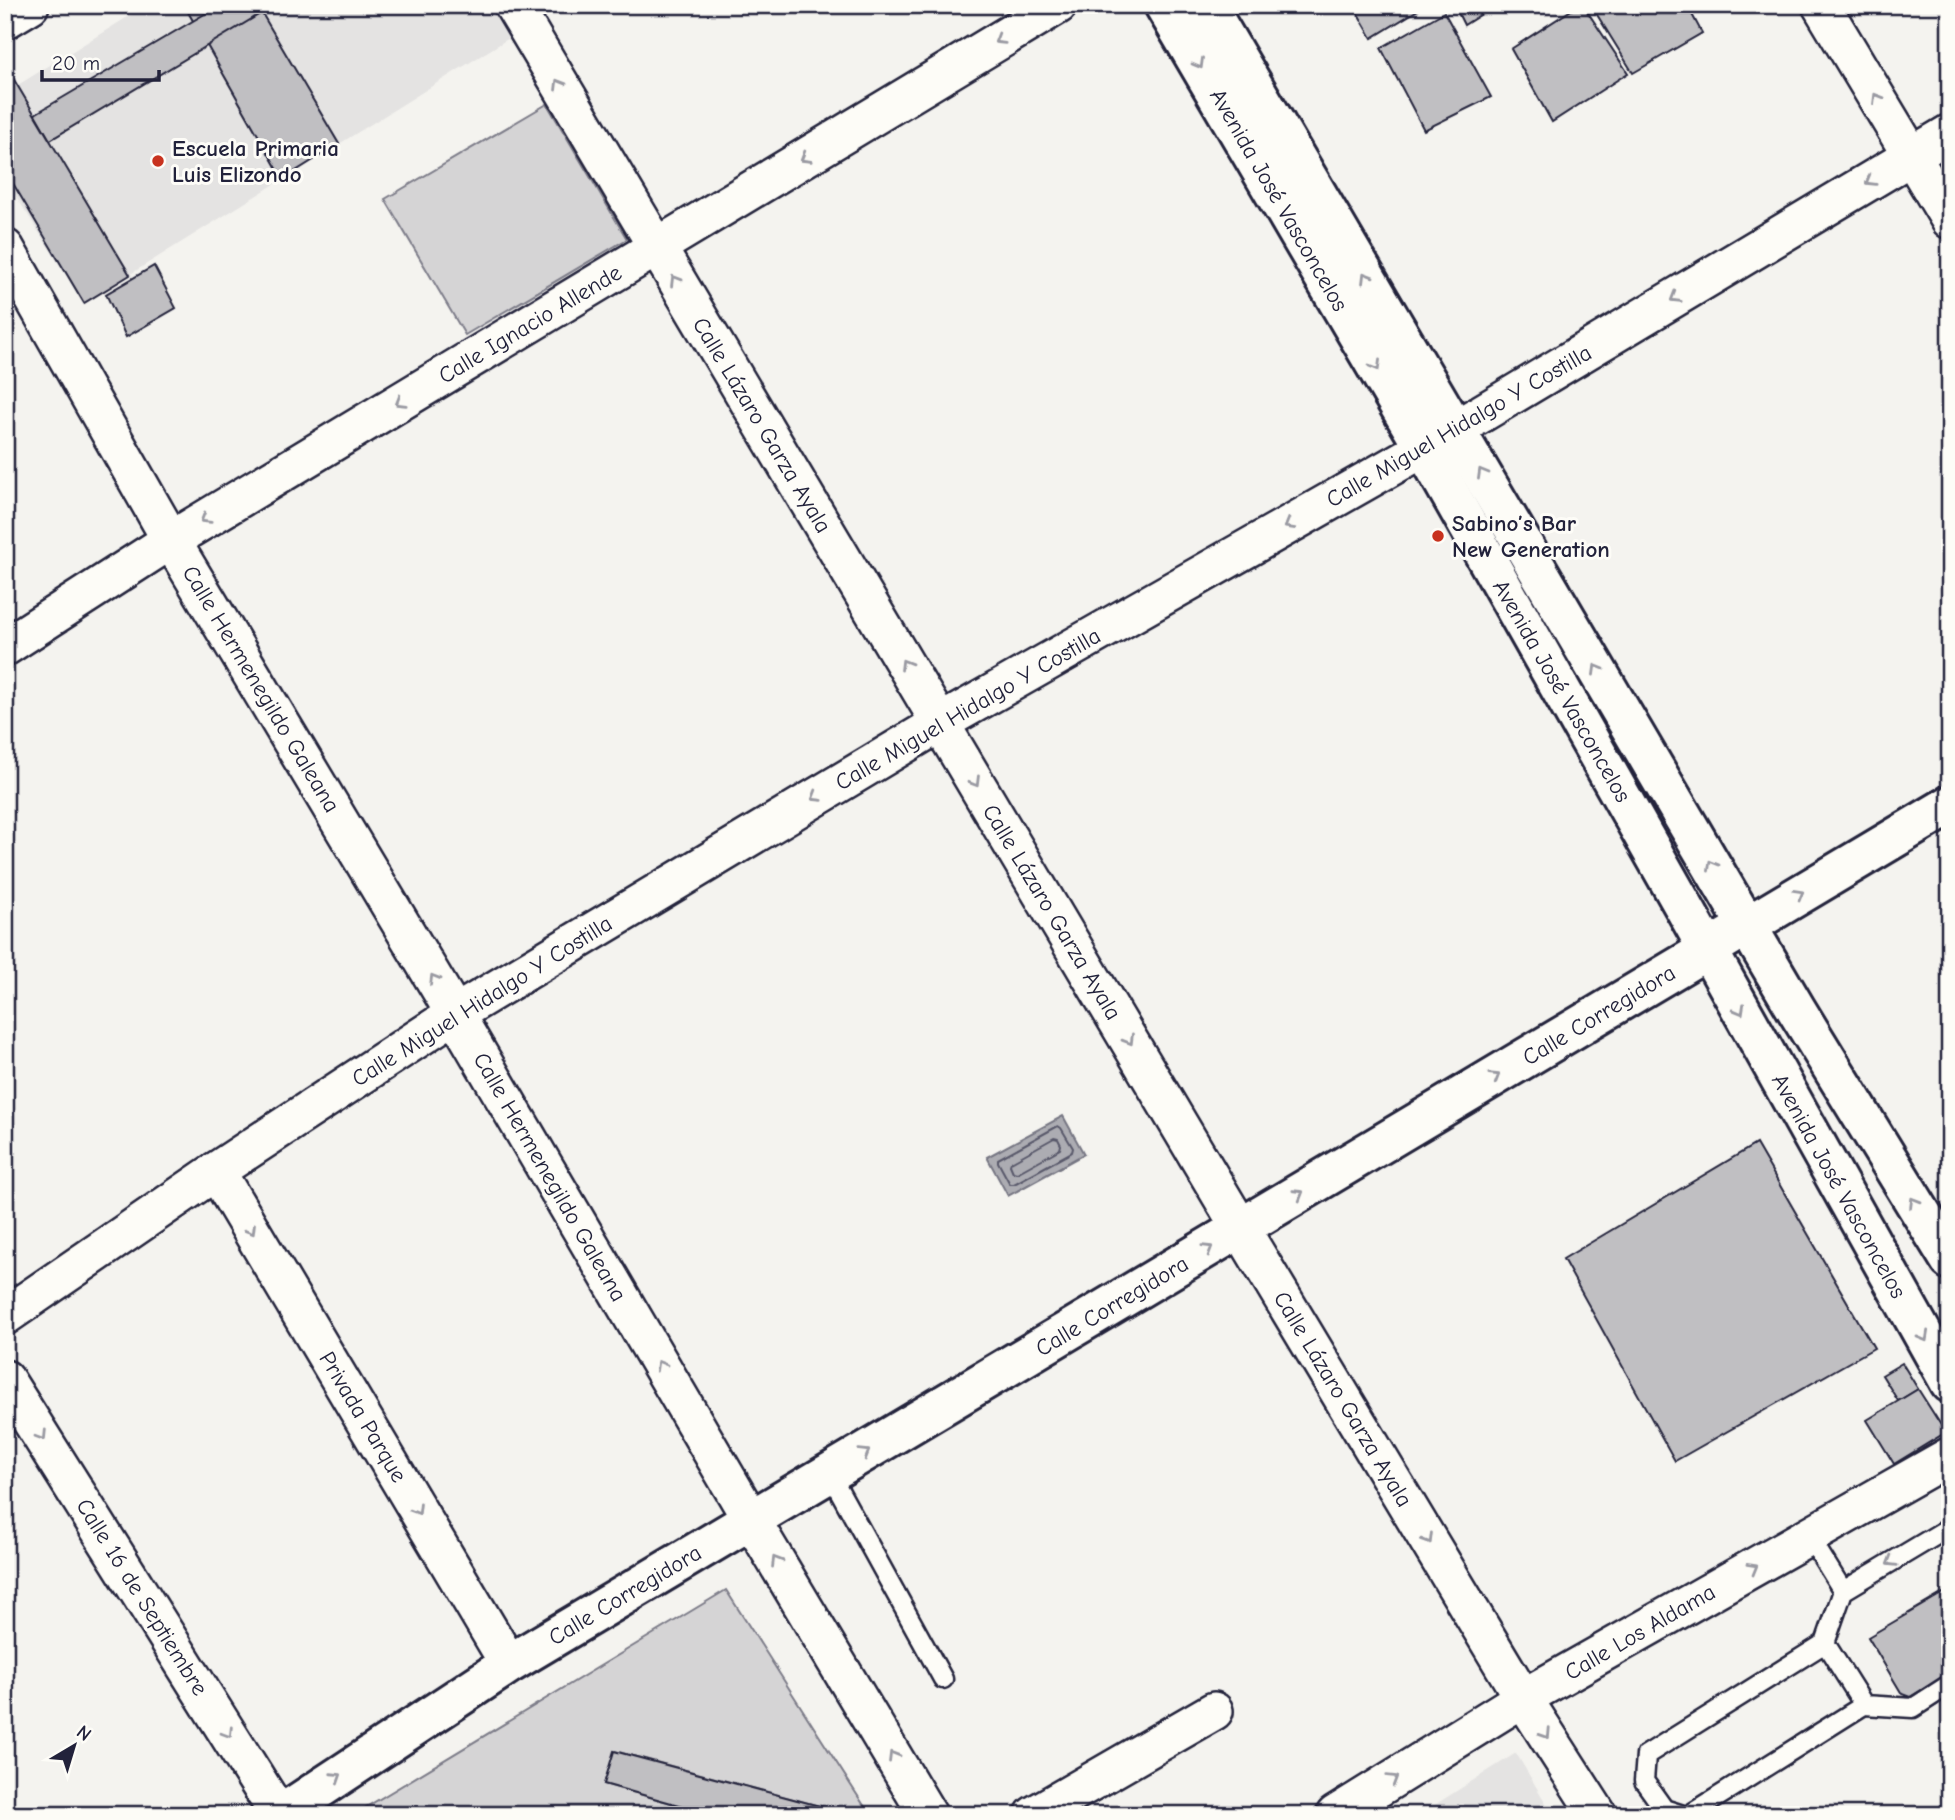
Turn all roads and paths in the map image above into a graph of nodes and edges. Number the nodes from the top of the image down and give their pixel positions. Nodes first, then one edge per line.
1 (30, 5) edge
2 (513, 5) edge
3 (1058, 5) edge
4 (1164, 5) edge
5 (1206, 5) edge
6 (1821, 5) edge
7 (5, 20) edge
8 (1950, 133) edge
9 (1912, 156) junction
10 (1950, 220) edge
11 (5, 248) edge
12 (656, 248) junction
13 (1456, 429) junction
14 (1424, 448) junction
15 (172, 540) junction
16 (5, 647) edge
17 (940, 723) junction
18 (1950, 805) edge
19 (1747, 924) junction
20 (1708, 950) junction
21 (455, 1014) junction
22 (216, 1171) junction
23 (1241, 1229) junction
24 (1950, 1260) edge
25 (5, 1316) edge
26 (5, 1378) edge
27 (1950, 1383) edge
28 (1950, 1457) edge
29 (830, 1474) junction
30 (752, 1521) junction
31 (1950, 1527) edge
32 (1809, 1536) junction
33 (1843, 1591) junction
34 (1825, 1643) junction
35 (509, 1664) junction
36 (943, 1679) dead end
37 (1950, 1684) edge
38 (1524, 1698) junction
39 (1864, 1704) junction
40 (1214, 1711) dead end
41 (280, 1815) edge
42 (928, 1815) edge
43 (1034, 1815) edge
44 (1335, 1815) edge
45 (1598, 1815) edge
46 (1683, 1815) edge
47 (1689, 1815) edge

1 - 7 street
12 -> 2 street, Calle Lázaro Garza Ayala
3 -> 12 street, Calle Ignacio Allende
4 -> 14 main road, Avenida José Vasconcelos
13 -> 5 main road, Avenida José Vasconcelos
9 -> 6 street
8 - 9 street, Calle Miguel Hidalgo Y Costilla
9 - 10 street
9 -> 13 street, Calle Miguel Hidalgo Y Costilla
11 - 15 street, Calle Hermenegildo Galeana
12 -> 15 street, Calle Ignacio Allende
17 -> 12 street, Calle Lázaro Garza Ayala
13 - 14 street, Calle Miguel Hidalgo Y Costilla
19 -> 13 main road, Avenida José Vasconcelos
14 -> 17 street, Calle Miguel Hidalgo Y Costilla
14 - 20 main road, Avenida José Vasconcelos
15 - 16 street, Calle Ignacio Allende
21 -> 15 street, Calle Hermenegildo Galeana
17 -> 21 street, Calle Miguel Hidalgo Y Costilla
17 -> 23 street, Calle Lázaro Garza Ayala
19 -> 18 main road, Calle Corregidora
19 - 20 main road, Calle Corregidora
24 -> 19 main road, Avenida José Vasconcelos
23 -> 20 main road, Calle Corregidora
20 -> 27 main road, Avenida José Vasconcelos
21 - 22 street, Calle Miguel Hidalgo Y Costilla
30 -> 21 street, Calle Hermenegildo Galeana
22 - 25 street, Calle Miguel Hidalgo Y Costilla
22 -> 35 street, Privada Parque
29 -> 23 main road, Calle Corregidora
23 -> 38 street, Calle Lázaro Garza Ayala
26 -> 41 street, Calle 16 de Septiembre
28 - 32 street, Calle Los Aldama
29 - 30 main road, Calle Corregidora
29 - 36 lane
30 - 35 main road, Calle Corregidora
42 -> 30 street, Calle Hermenegildo Galeana
31 -> 33 lane
32 - 33 lane
38 -> 32 street, Calle Los Aldama
33 - 34 lane
34 - 39 lane
34 - 46 lane
41 -> 35 main road, Calle Corregidora
37 - 39 lane
44 -> 38 street, Calle Los Aldama
38 -> 45 street, Calle Lázaro Garza Ayala
39 - 47 lane
40 - 43 street

